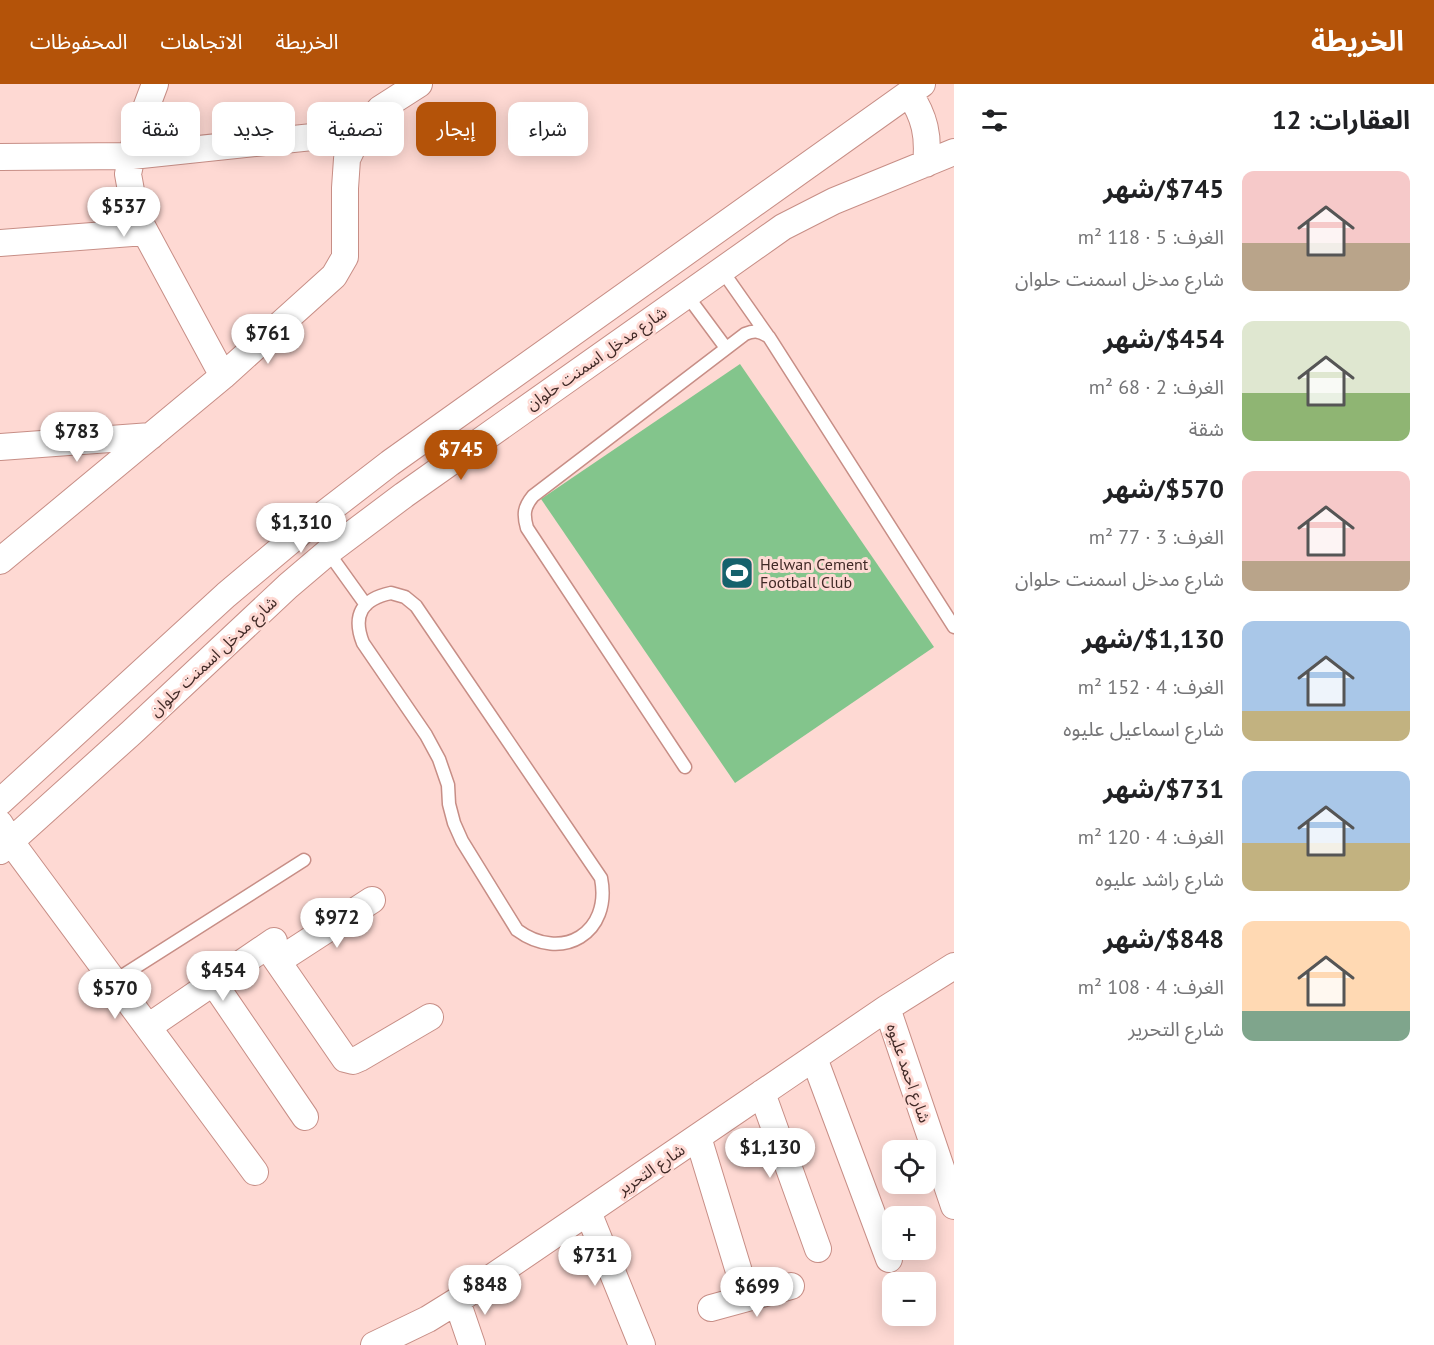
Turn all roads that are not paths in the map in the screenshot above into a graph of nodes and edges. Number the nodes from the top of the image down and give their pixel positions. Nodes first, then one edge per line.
1 (155, 84) edge
2 (419, 84) edge
3 (915, 89) edge
4 (148, 102) edge
5 (391, 102) edge
6 (307, 138) edge
7 (200, 149) edge
8 (954, 152) edge
9 (132, 156) joint
10 (348, 156) edge
11 (0, 157) edge
12 (926, 164) junction
13 (145, 232) junction
14 (0, 243) edge
15 (721, 269) junction
16 (686, 294) junction
17 (769, 337) junction
18 (726, 348) junction
19 (223, 376) junction
20 (151, 436) junction
21 (0, 447) edge
22 (308, 527) junction
23 (328, 552) junction
24 (0, 561) edge
25 (366, 604) junction
26 (954, 627) edge
27 (685, 767) dead end
28 (0, 802) edge
29 (4, 839) edge
30 (304, 860) dead end
31 (372, 900) dead end
32 (273, 949) junction
33 (954, 966) edge
34 (114, 981) junction
35 (213, 982) junction
36 (887, 1008) junction
37 (430, 1017) dead end
38 (148, 1027) junction
39 (814, 1058) junction
40 (762, 1093) junction
41 (305, 1117) dead end
42 (698, 1137) junction
43 (255, 1172) dead end
44 (954, 1206) edge
45 (588, 1212) junction
46 (882, 1240) edge
47 (818, 1249) dead end
48 (791, 1286) dead end
49 (747, 1298) junction
50 (458, 1301) junction
51 (711, 1308) dead end
52 (374, 1345) edge
53 (472, 1345) edge
54 (642, 1345) edge

1 - 4 street
2 - 5 street
3 - 12 street
3 - 22 street, شارع مدخل اسمنت حلوان
6 - 7 street
8 - 12 street, شارع مدخل اسمنت حلوان
9 - 11 street
9 - 13 street
10 - 19 street
12 - 15 street, شارع مدخل اسمنت حلوان
13 - 14 street
13 - 19 street
15 - 16 street, شارع مدخل اسمنت حلوان
15 - 17 lane
16 - 18 lane
16 - 23 street, شارع مدخل اسمنت حلوان
17 - 18 lane
17 - 26 lane
18 - 27 lane
19 - 20 street
20 - 21 street
20 - 24 street
22 - 23 street
22 - 28 street, شارع مدخل اسمنت حلوان
23 - 25 lane
23 - 29 street, شارع مدخل اسمنت حلوان
25 - 25 lane
29 - 34 street
30 - 34 lane
31 - 32 street
32 - 35 street
32 - 37 street
33 - 36 street, شارع التحرير
34 - 38 street
35 - 38 street
35 - 41 street
36 - 39 street, شارع التحرير
36 - 44 street, شارع احمد عليوه
38 - 43 street
39 - 40 street, شارع التحرير
39 - 46 street
40 - 42 street, شارع التحرير
40 - 47 street
42 - 45 street, شارع التحرير
42 - 49 street
45 - 50 street, شارع التحرير
45 - 54 street
48 - 49 street
49 - 51 street
50 - 52 street, شارع التحرير
50 - 53 street

